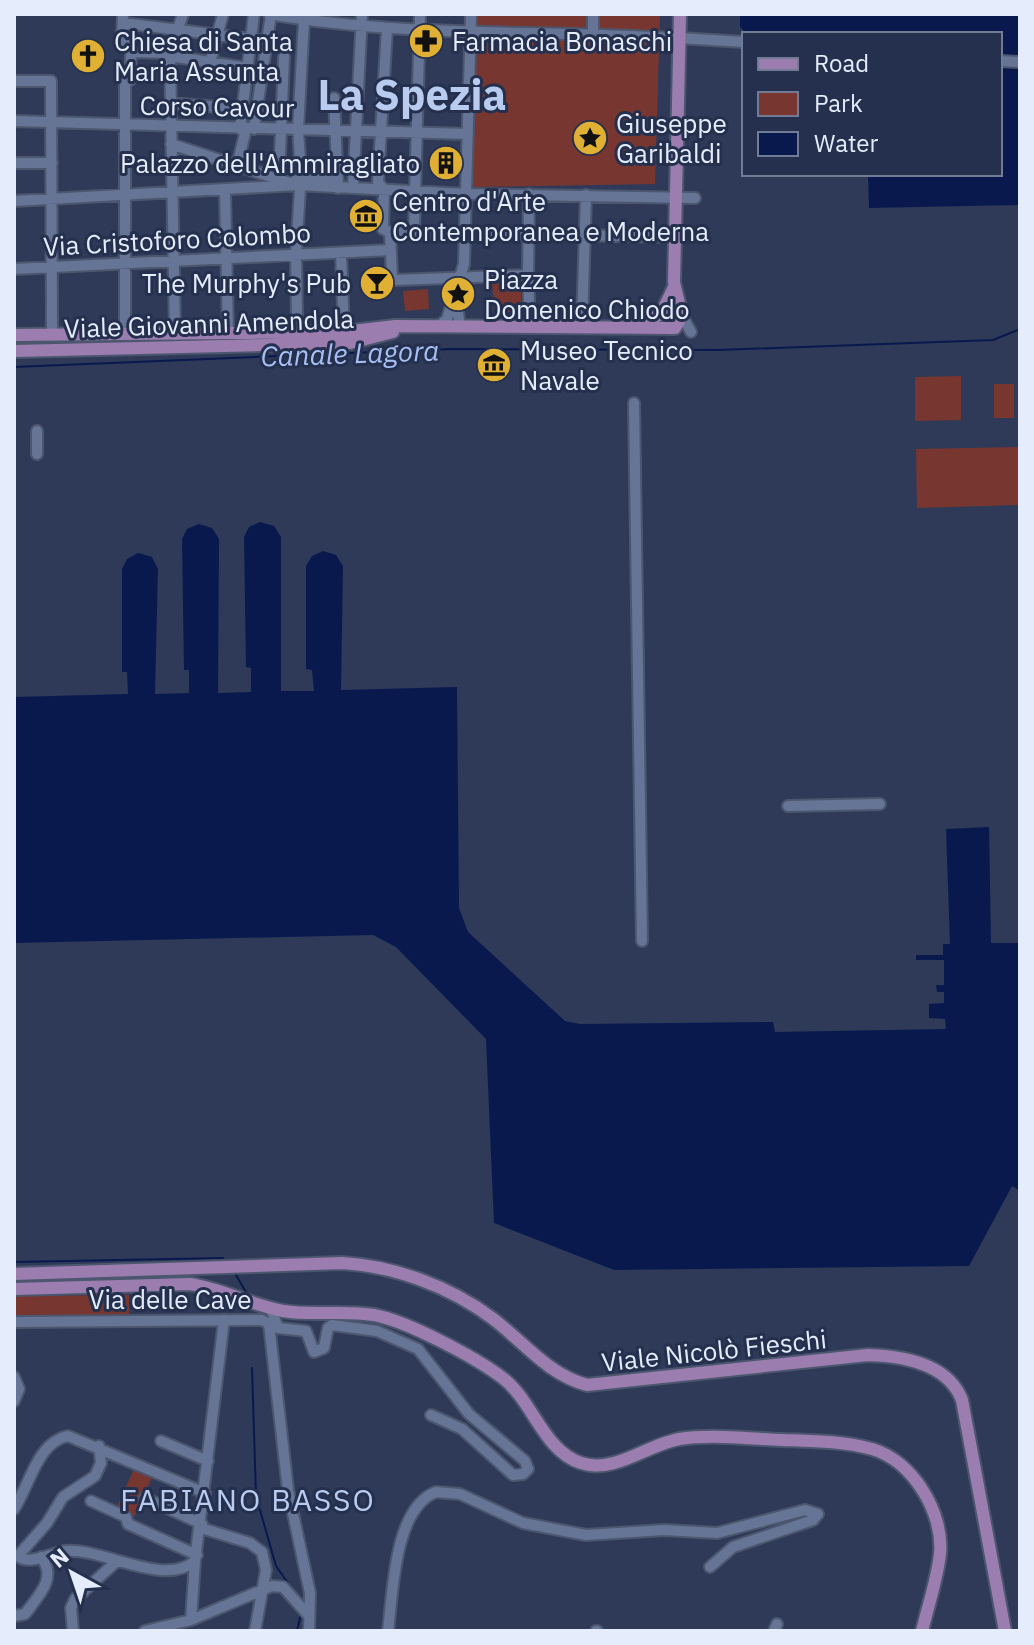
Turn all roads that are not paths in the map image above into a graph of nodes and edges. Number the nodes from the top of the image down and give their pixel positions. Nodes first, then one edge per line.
1 (183, 14) edge
2 (223, 14) edge
3 (254, 14) edge
4 (270, 14) edge
5 (420, 14) edge
6 (471, 14) edge
7 (593, 14) edge
8 (673, 14) edge
9 (680, 14) edge
10 (291, 16) edge
11 (123, 18) edge
12 (304, 20) junction
13 (361, 20) edge
14 (387, 28) junction
15 (420, 29) junction
16 (179, 30) junction
17 (471, 30) junction
18 (219, 35) junction
19 (593, 35) junction
20 (676, 38) junction
21 (251, 39) junction
22 (267, 41) junction
23 (742, 42) edge
24 (131, 52) junction
25 (170, 55) junction
26 (284, 57) dead end
27 (210, 63) junction
28 (248, 68) junction
29 (262, 75) junction
30 (283, 77) junction
31 (14, 81) edge
32 (334, 98) dead end
33 (170, 103) junction
34 (243, 109) junction
35 (14, 121) edge
36 (53, 122) junction
37 (123, 126) junction
38 (170, 128) junction
39 (247, 129) junction
40 (281, 130) junction
41 (298, 130) junction
42 (334, 131) junction
43 (356, 132) junction
44 (380, 133) junction
45 (418, 133) junction
46 (468, 134) junction
47 (171, 144) junction
48 (14, 163) edge
49 (52, 163) junction
50 (237, 166) junction
51 (282, 180) junction
52 (299, 182) junction
53 (338, 182) junction
54 (353, 188) junction
55 (225, 190) junction
56 (384, 190) junction
57 (415, 191) junction
58 (172, 193) junction
59 (466, 194) junction
60 (529, 194) junction
61 (586, 195) junction
62 (676, 196) junction
63 (124, 197) junction
64 (695, 198) dead end
65 (14, 201) edge
66 (53, 201) junction
67 (390, 232) junction
68 (414, 232) junction
69 (466, 233) junction
70 (529, 234) junction
71 (584, 235) junction
72 (675, 237) junction
73 (390, 250) junction
74 (341, 253) junction
75 (296, 254) junction
76 (226, 260) junction
77 (173, 263) junction
78 (124, 266) junction
79 (53, 268) junction
80 (14, 269) edge
81 (528, 275) junction
82 (458, 278) junction
83 (455, 292) junction
84 (297, 320) dead end
85 (582, 325) junction
86 (530, 326) junction
87 (438, 327) junction
88 (460, 327) junction
89 (404, 328) junction
90 (344, 332) junction
91 (228, 334) junction
92 (14, 335) edge
93 (52, 335) junction
94 (125, 335) junction
95 (175, 335) junction
96 (14, 351) edge
97 (634, 403) dead end
98 (37, 431) dead end
99 (37, 454) dead end
100 (880, 804) dead end
101 (788, 806) dead end
102 (642, 941) dead end
103 (14, 1274) edge
104 (14, 1289) edge
105 (271, 1309) junction
106 (224, 1320) junction
107 (14, 1322) edge
108 (14, 1377) edge
109 (14, 1401) edge
110 (431, 1415) dead end
111 (161, 1441) dead end
112 (99, 1446) junction
113 (208, 1461) junction
114 (205, 1493) junction
115 (145, 1498) dead end
116 (91, 1501) dead end
117 (14, 1509) edge
118 (201, 1526) junction
119 (95, 1555) junction
120 (16, 1557) edge
121 (41, 1557) junction
122 (196, 1558) junction
123 (117, 1561) junction
124 (710, 1567) dead end
125 (103, 1571) junction
126 (263, 1588) junction
127 (308, 1615) junction
128 (22, 1618) edge
129 (191, 1620) junction
130 (73, 1631) edge
131 (145, 1631) edge
132 (255, 1631) edge
133 (309, 1631) edge
134 (388, 1631) edge
135 (922, 1631) edge
136 (1005, 1631) edge

1 - 16 street
2 - 18 street
3 - 21 street
4 - 10 street
4 - 22 street
5 - 15 street
6 - 17 street
7 - 19 street
8 - 20 main road
9 - 20 main road
10 - 12 street
11 - 16 street
11 - 24 street
12 - 13 street
12 - 41 street
13 - 14 street
13 - 43 street
14 - 15 street
14 - 44 street
15 - 17 street
15 - 45 street
16 - 18 street
16 - 25 street
17 - 19 street
17 - 46 street
18 - 21 street
18 - 27 street
19 - 20 street
20 - 23 street
20 - 62 main road
21 - 22 street
21 - 28 street
22 - 29 street
24 - 25 street
24 - 37 street
25 - 27 street
25 - 33 street
26 - 30 street
27 - 28 street
28 - 34 street
29 - 30 street
29 - 39 street
30 - 40 street
31 - 36 street
32 - 42 street
33 - 34 street
33 - 38 street
34 - 39 street
35 - 36 street, Corso Cavour
36 - 37 street, Corso Cavour
36 - 49 street
37 - 38 street, Corso Cavour
37 - 63 street
38 - 39 street, Corso Cavour
38 - 47 street
39 - 40 street, Corso Cavour
39 - 50 street
40 - 41 street, Corso Cavour
40 - 51 street
41 - 42 street, Corso Cavour
41 - 52 street
42 - 43 street, Corso Cavour
42 - 53 street
43 - 44 street, Corso Cavour
43 - 54 street
44 - 45 street, Corso Cavour
44 - 56 street
45 - 46 street, Corso Cavour
45 - 57 street
46 - 59 street
47 - 50 street
47 - 58 street
48 - 49 street
49 - 66 street
50 - 51 street
51 - 52 street
52 - 53 street
52 - 55 street
52 - 75 street
53 - 54 street
54 - 56 street
55 - 58 street
55 - 76 street
56 - 57 street
56 - 67 street
57 - 59 street
57 - 68 street
58 - 63 street
58 - 77 street
59 - 60 street
59 - 69 street
60 - 61 street
60 - 70 street
61 - 62 street
61 - 71 street
62 - 64 street
62 - 72 main road
63 - 66 street
63 - 78 street
65 - 66 street
66 - 79 street
67 - 68 street
67 - 73 street
68 - 69 street
69 - 70 street
69 - 82 street
70 - 71 street
70 - 81 street
71 - 72 street
71 - 85 street
72 - 85 main road, Viale Giovanni Amendola
73 - 74 street, Via Cristoforo Colombo
73 - 82 street
74 - 75 street, Via Cristoforo Colombo
74 - 90 street
75 - 76 street, Via Cristoforo Colombo
75 - 84 street
76 - 77 street, Via Cristoforo Colombo
76 - 91 street
77 - 78 street, Via Cristoforo Colombo
77 - 95 street
78 - 79 street, Via Cristoforo Colombo
78 - 94 street
79 - 80 street, Via Cristoforo Colombo
79 - 93 street
81 - 82 street
81 - 86 street
82 - 83 street
83 - 87 street
83 - 88 street
85 - 86 main road, Viale Giovanni Amendola
86 - 88 main road, Viale Giovanni Amendola
87 - 88 main road, Viale Giovanni Amendola
87 - 89 main road, Viale Giovanni Amendola
89 - 90 main road, Viale Giovanni Amendola
89 - 96 main road, Viale Giovanni Amendola
90 - 91 main road, Viale Giovanni Amendola
91 - 95 main road, Viale Giovanni Amendola
92 - 93 main road, Viale Giovanni Amendola
93 - 94 main road, Viale Giovanni Amendola
94 - 95 main road, Viale Giovanni Amendola
97 - 102 street
98 - 99 street
100 - 101 street
103 - 136 main road, Viale Nicolò Fieschi
104 - 105 main road
105 - 110 street
105 - 135 main road
106 - 107 street, Via delle Cave
106 - 113 street
106 - 127 street, Via delle Cave
108 - 109 street
111 - 113 street
112 - 114 street
112 - 117 street
112 - 120 street
113 - 114 street
114 - 118 street
115 - 118 street
116 - 122 street
118 - 122 street
118 - 126 street
119 - 121 street
119 - 123 street
119 - 125 street
120 - 121 street
121 - 128 street
122 - 123 street
122 - 129 street
123 - 125 street
124 - 134 street
125 - 130 street
126 - 127 street
126 - 129 street
126 - 132 street
127 - 133 street, Via delle Cave
129 - 131 street

